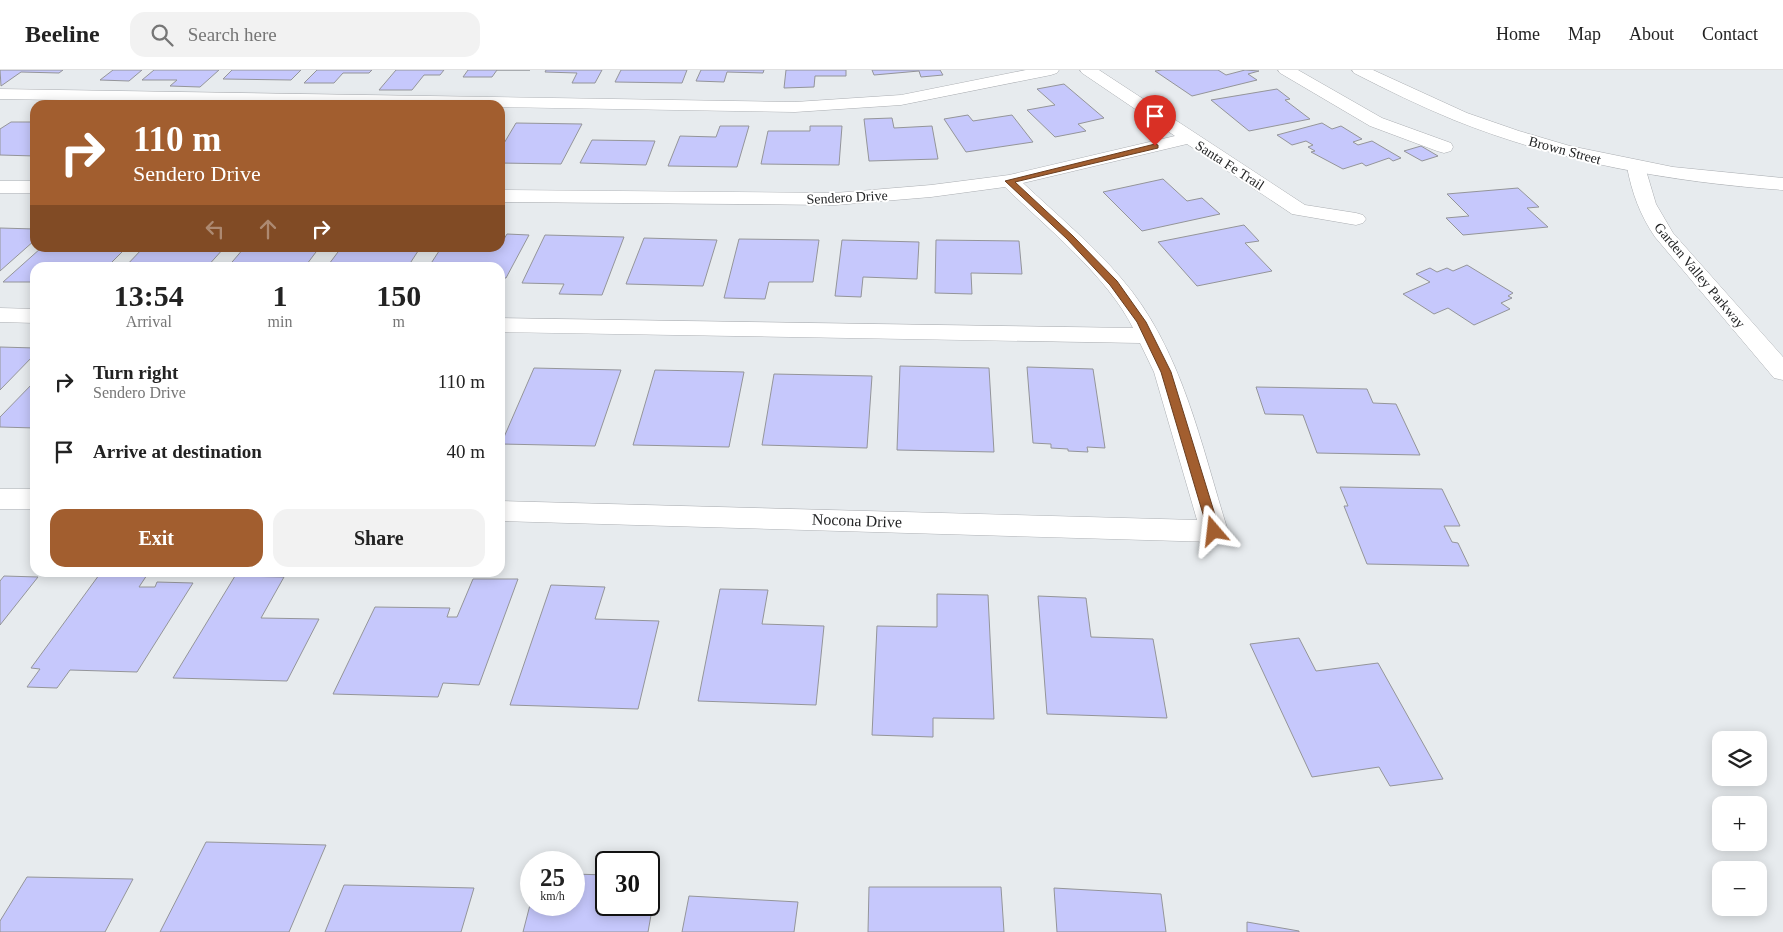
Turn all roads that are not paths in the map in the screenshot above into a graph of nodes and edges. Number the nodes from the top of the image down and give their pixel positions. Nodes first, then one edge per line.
1 (1051, 70) edge
2 (1088, 70) edge
3 (1286, 70) edge
4 (1360, 70) edge
5 (0, 94) edge
6 (367, 100) edge
7 (505, 102) edge
8 (1189, 138) junction
9 (1444, 147) dead end
10 (1636, 167) junction
11 (1009, 181) junction
12 (1783, 184) edge
13 (0, 187) edge
14 (30, 187) edge
15 (505, 196) edge
16 (1356, 219) dead end
17 (0, 315) edge
18 (30, 316) edge
19 (505, 325) edge
20 (1148, 336) junction
21 (1783, 372) edge
22 (0, 499) edge
23 (30, 499) edge
24 (505, 510) edge

1 - 7 street
2 - 8 street, Santa Fe Trail
3 - 9 street
4 - 10 street, Brown Street
5 - 6 street
8 - 11 street, Sendero Drive
8 - 16 street, Santa Fe Trail
10 - 12 street, Brown Street
10 - 21 street, Garden Valley Parkway
11 - 15 street, Sendero Drive
11 - 20 street
13 - 14 street
17 - 18 street
19 - 20 street
20 - 24 street, Nocona Drive
22 - 23 street

